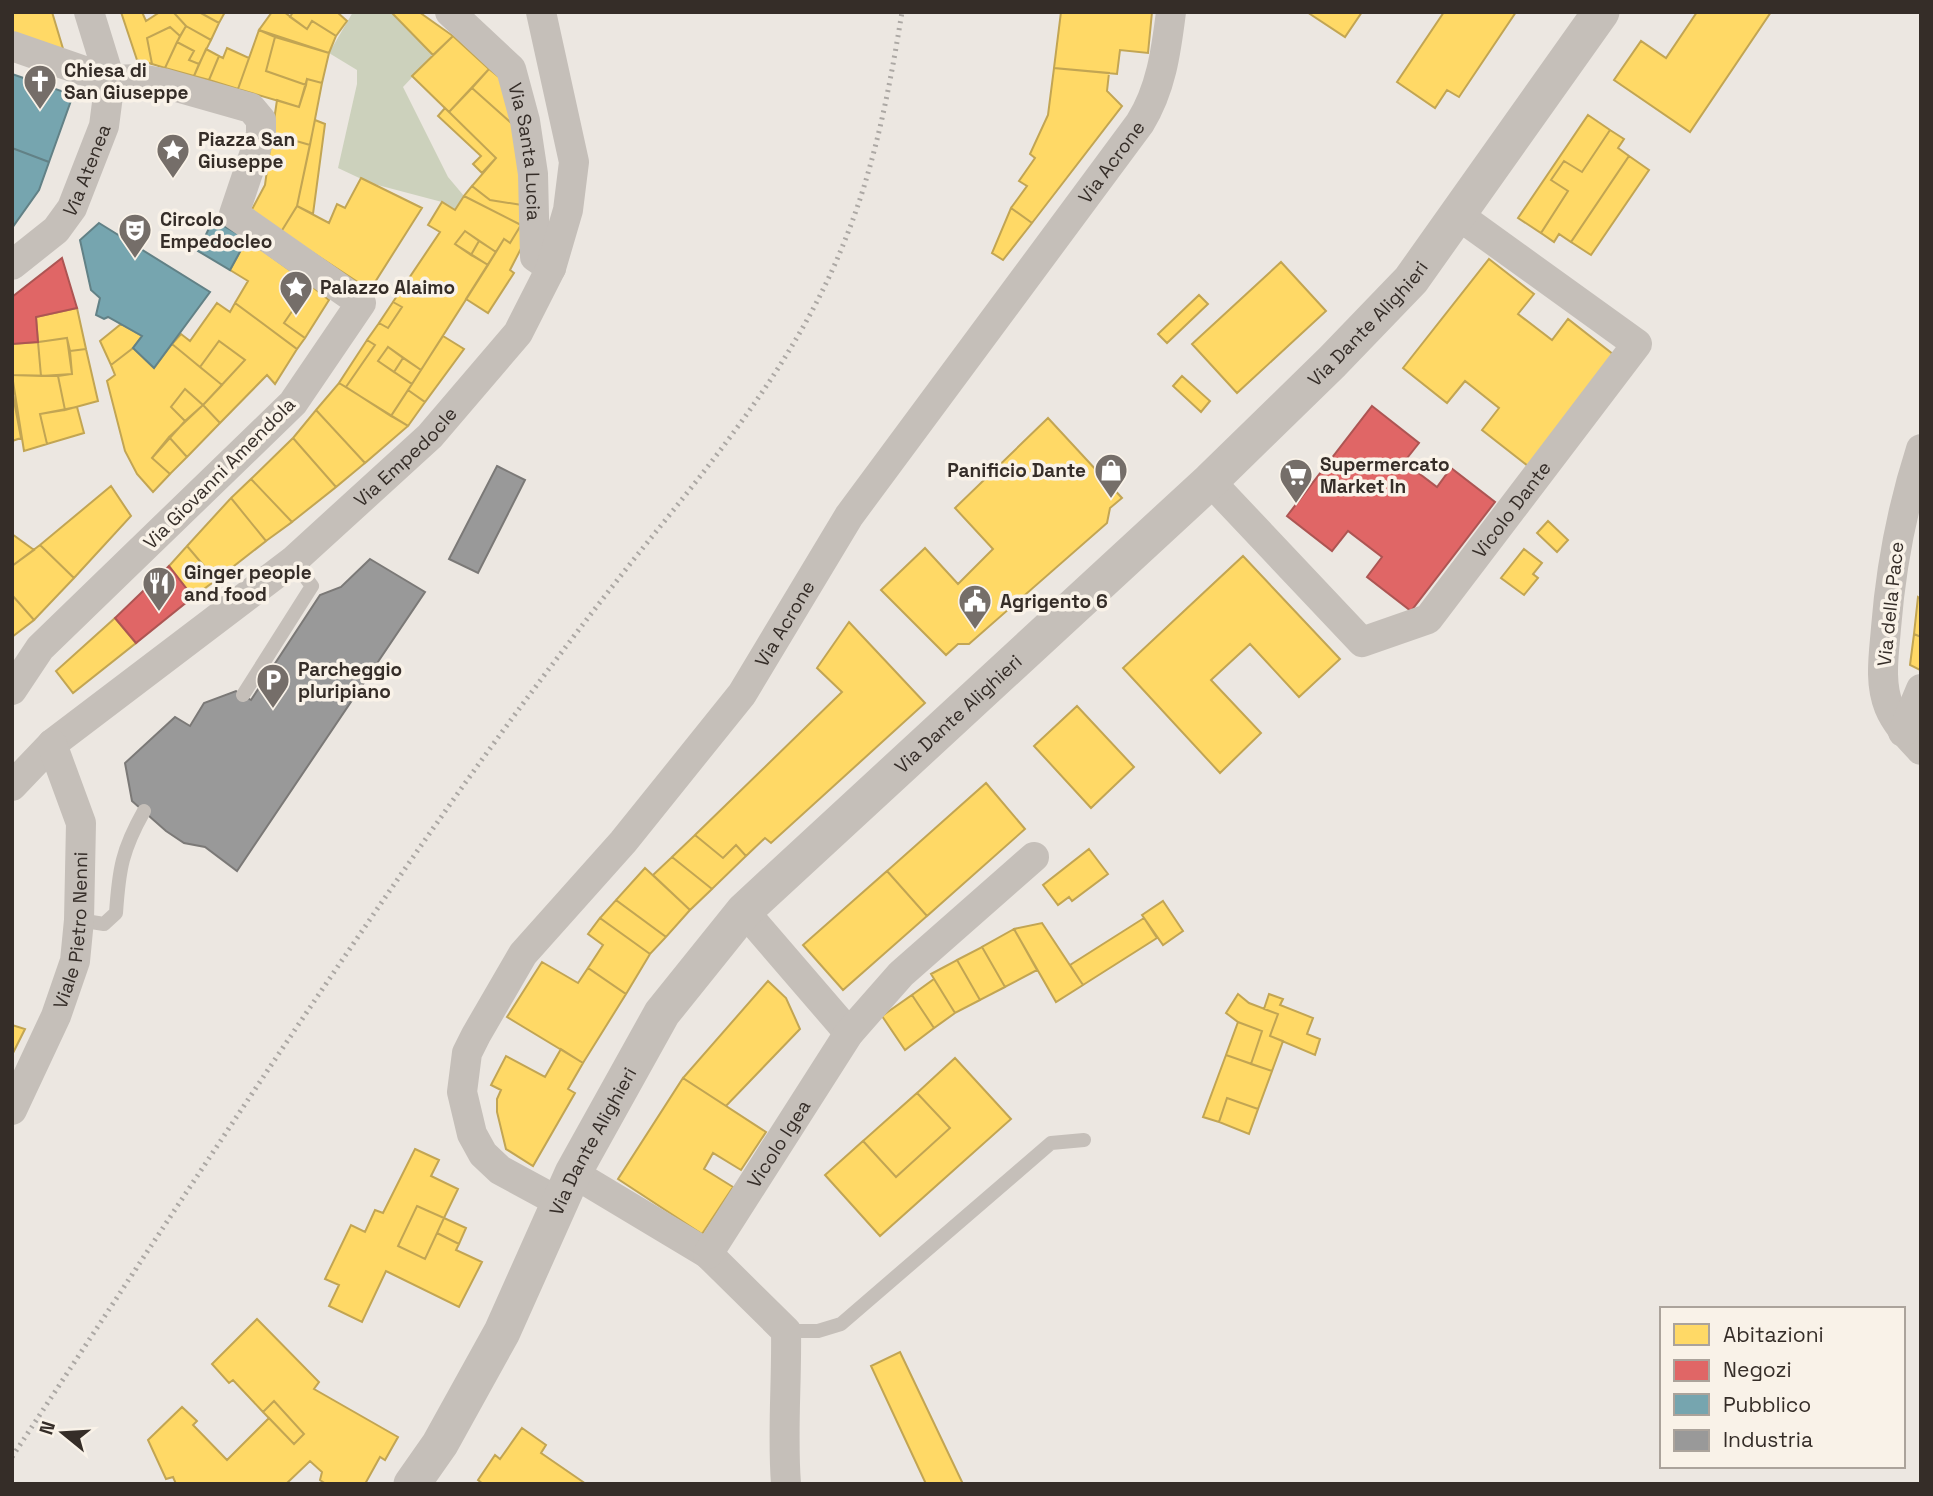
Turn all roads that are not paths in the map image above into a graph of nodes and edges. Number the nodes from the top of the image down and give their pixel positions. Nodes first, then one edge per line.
1 (89, 12) edge
2 (450, 12) edge
3 (541, 12) edge
4 (1171, 12) edge
5 (1601, 12) edge
6 (12, 46) edge
7 (110, 80) junction
8 (1458, 215) junction
9 (12, 265) edge
10 (551, 268) junction
11 (1921, 449) edge
12 (1210, 481) junction
13 (293, 561) junction
14 (1921, 689) edge
15 (12, 691) edge
16 (243, 695) dead end
17 (1912, 741) edge
18 (52, 744) junction
19 (17, 783) edge
20 (144, 811) dead end
21 (1034, 857) dead end
22 (744, 911) junction
23 (79, 920) junction
24 (849, 1033) junction
25 (12, 1110) edge
26 (1084, 1140) dead end
27 (566, 1187) junction
28 (708, 1254) junction
29 (786, 1331) junction
30 (412, 1484) edge
31 (786, 1484) edge

1 - 7 street, Via Atenea
2 - 10 street, Via Santa Lucia
3 - 10 street, Via Empedocle
4 - 27 street, Via Acrone
5 - 8 street, Via Dante Alighieri
6 - 7 street
7 - 9 street, Via Atenea
7 - 15 street, Via Giovanni Amendola
8 - 12 street, Via Dante Alighieri
8 - 12 street, Vicolo Dante
10 - 13 street, Via Empedocle
11 - 17 street, Via della Pace
12 - 22 street, Via Dante Alighieri
13 - 16 lane
13 - 18 street, Via Empedocle
14 - 17 street
18 - 19 street, Via Empedocle
18 - 23 street, Viale Pietro Nenni
20 - 23 lane
21 - 24 street, Vicolo Igea
22 - 24 street
22 - 27 street, Via Dante Alighieri
23 - 25 street, Viale Pietro Nenni
24 - 28 street, Vicolo Igea
26 - 29 lane
27 - 28 street, Via Acrone
27 - 30 street, Via Dante Alighieri
28 - 29 street, Via Acrone
29 - 31 street

